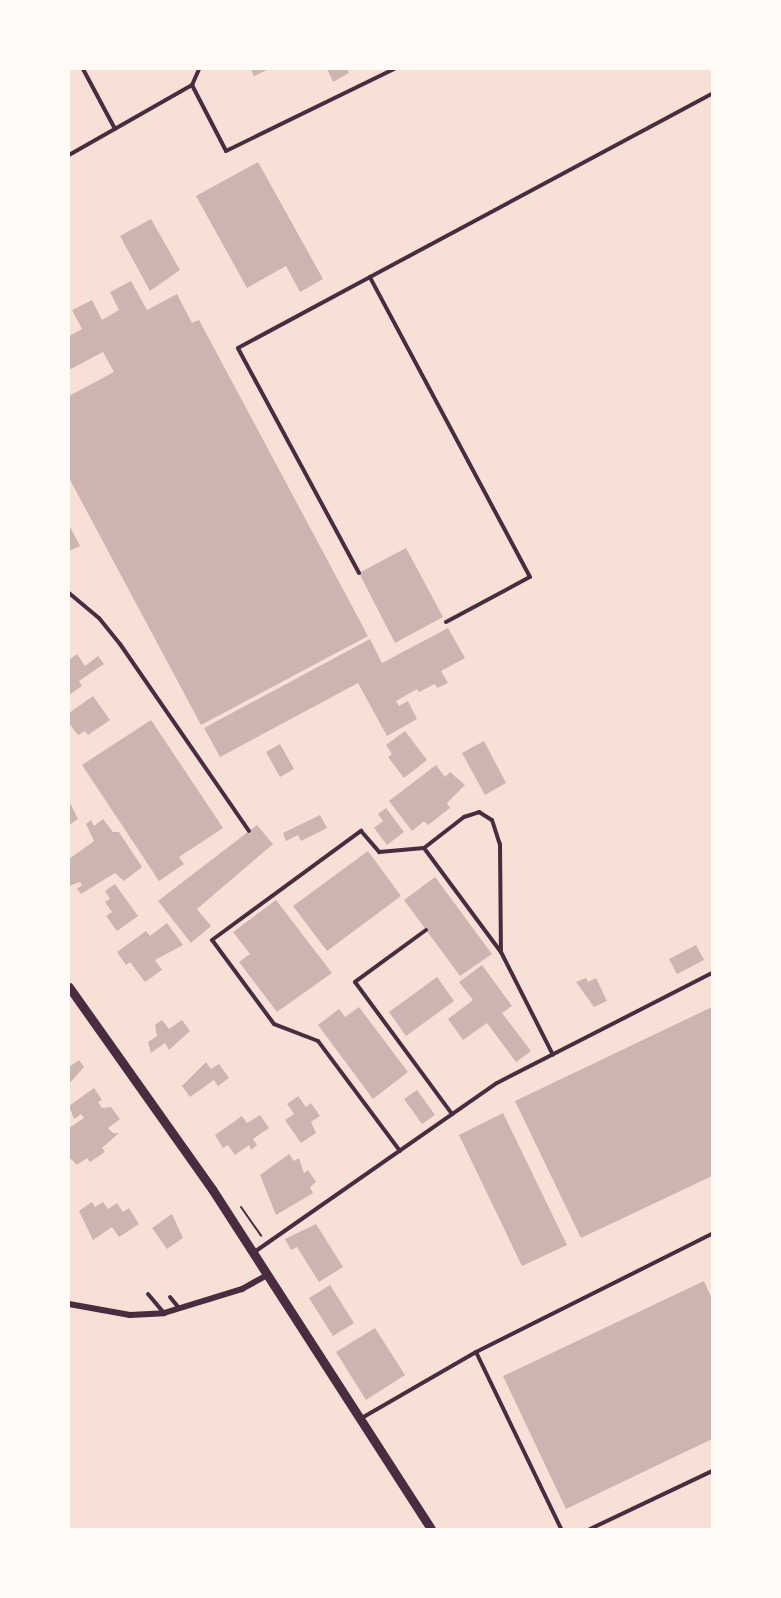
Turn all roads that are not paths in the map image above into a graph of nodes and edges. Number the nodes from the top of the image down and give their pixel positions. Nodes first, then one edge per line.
1 (83, 69) edge
2 (199, 69) edge
3 (394, 69) edge
4 (192, 85) junction
5 (712, 94) edge
6 (115, 129) junction
7 (69, 155) edge
8 (370, 277) junction
9 (358, 573) dead end
10 (69, 593) edge
11 (446, 622) dead end
12 (249, 831) dead end
13 (424, 848) junction
14 (426, 930) dead end
15 (501, 952) junction
16 (712, 973) edge
17 (69, 987) edge
18 (553, 1055) junction
19 (452, 1114) junction
20 (400, 1151) junction
21 (712, 1234) edge
22 (253, 1253) junction
23 (267, 1275) junction
24 (148, 1294) dead end
25 (170, 1297) dead end
26 (69, 1304) edge
27 (179, 1309) junction
28 (164, 1313) junction
29 (476, 1352) junction
30 (359, 1420) junction
31 (712, 1471) edge
32 (430, 1529) edge
33 (561, 1529) edge
34 (590, 1529) edge

1 - 6 lane
2 - 4 lane
3 - 4 lane
4 - 6 lane
5 - 8 lane
6 - 7 lane
8 - 9 lane
8 - 11 lane
10 - 12 lane
13 - 15 lane
13 - 15 lane
13 - 20 lane
14 - 19 lane
15 - 18 lane
16 - 18 lane
17 - 22 street
18 - 19 lane
19 - 20 lane
20 - 22 lane
21 - 29 lane
22 - 23 street
23 - 27 street
23 - 30 street
24 - 28 lane
25 - 27 lane
26 - 28 street
27 - 28 street
29 - 30 lane
29 - 33 lane
30 - 32 street
31 - 34 lane

